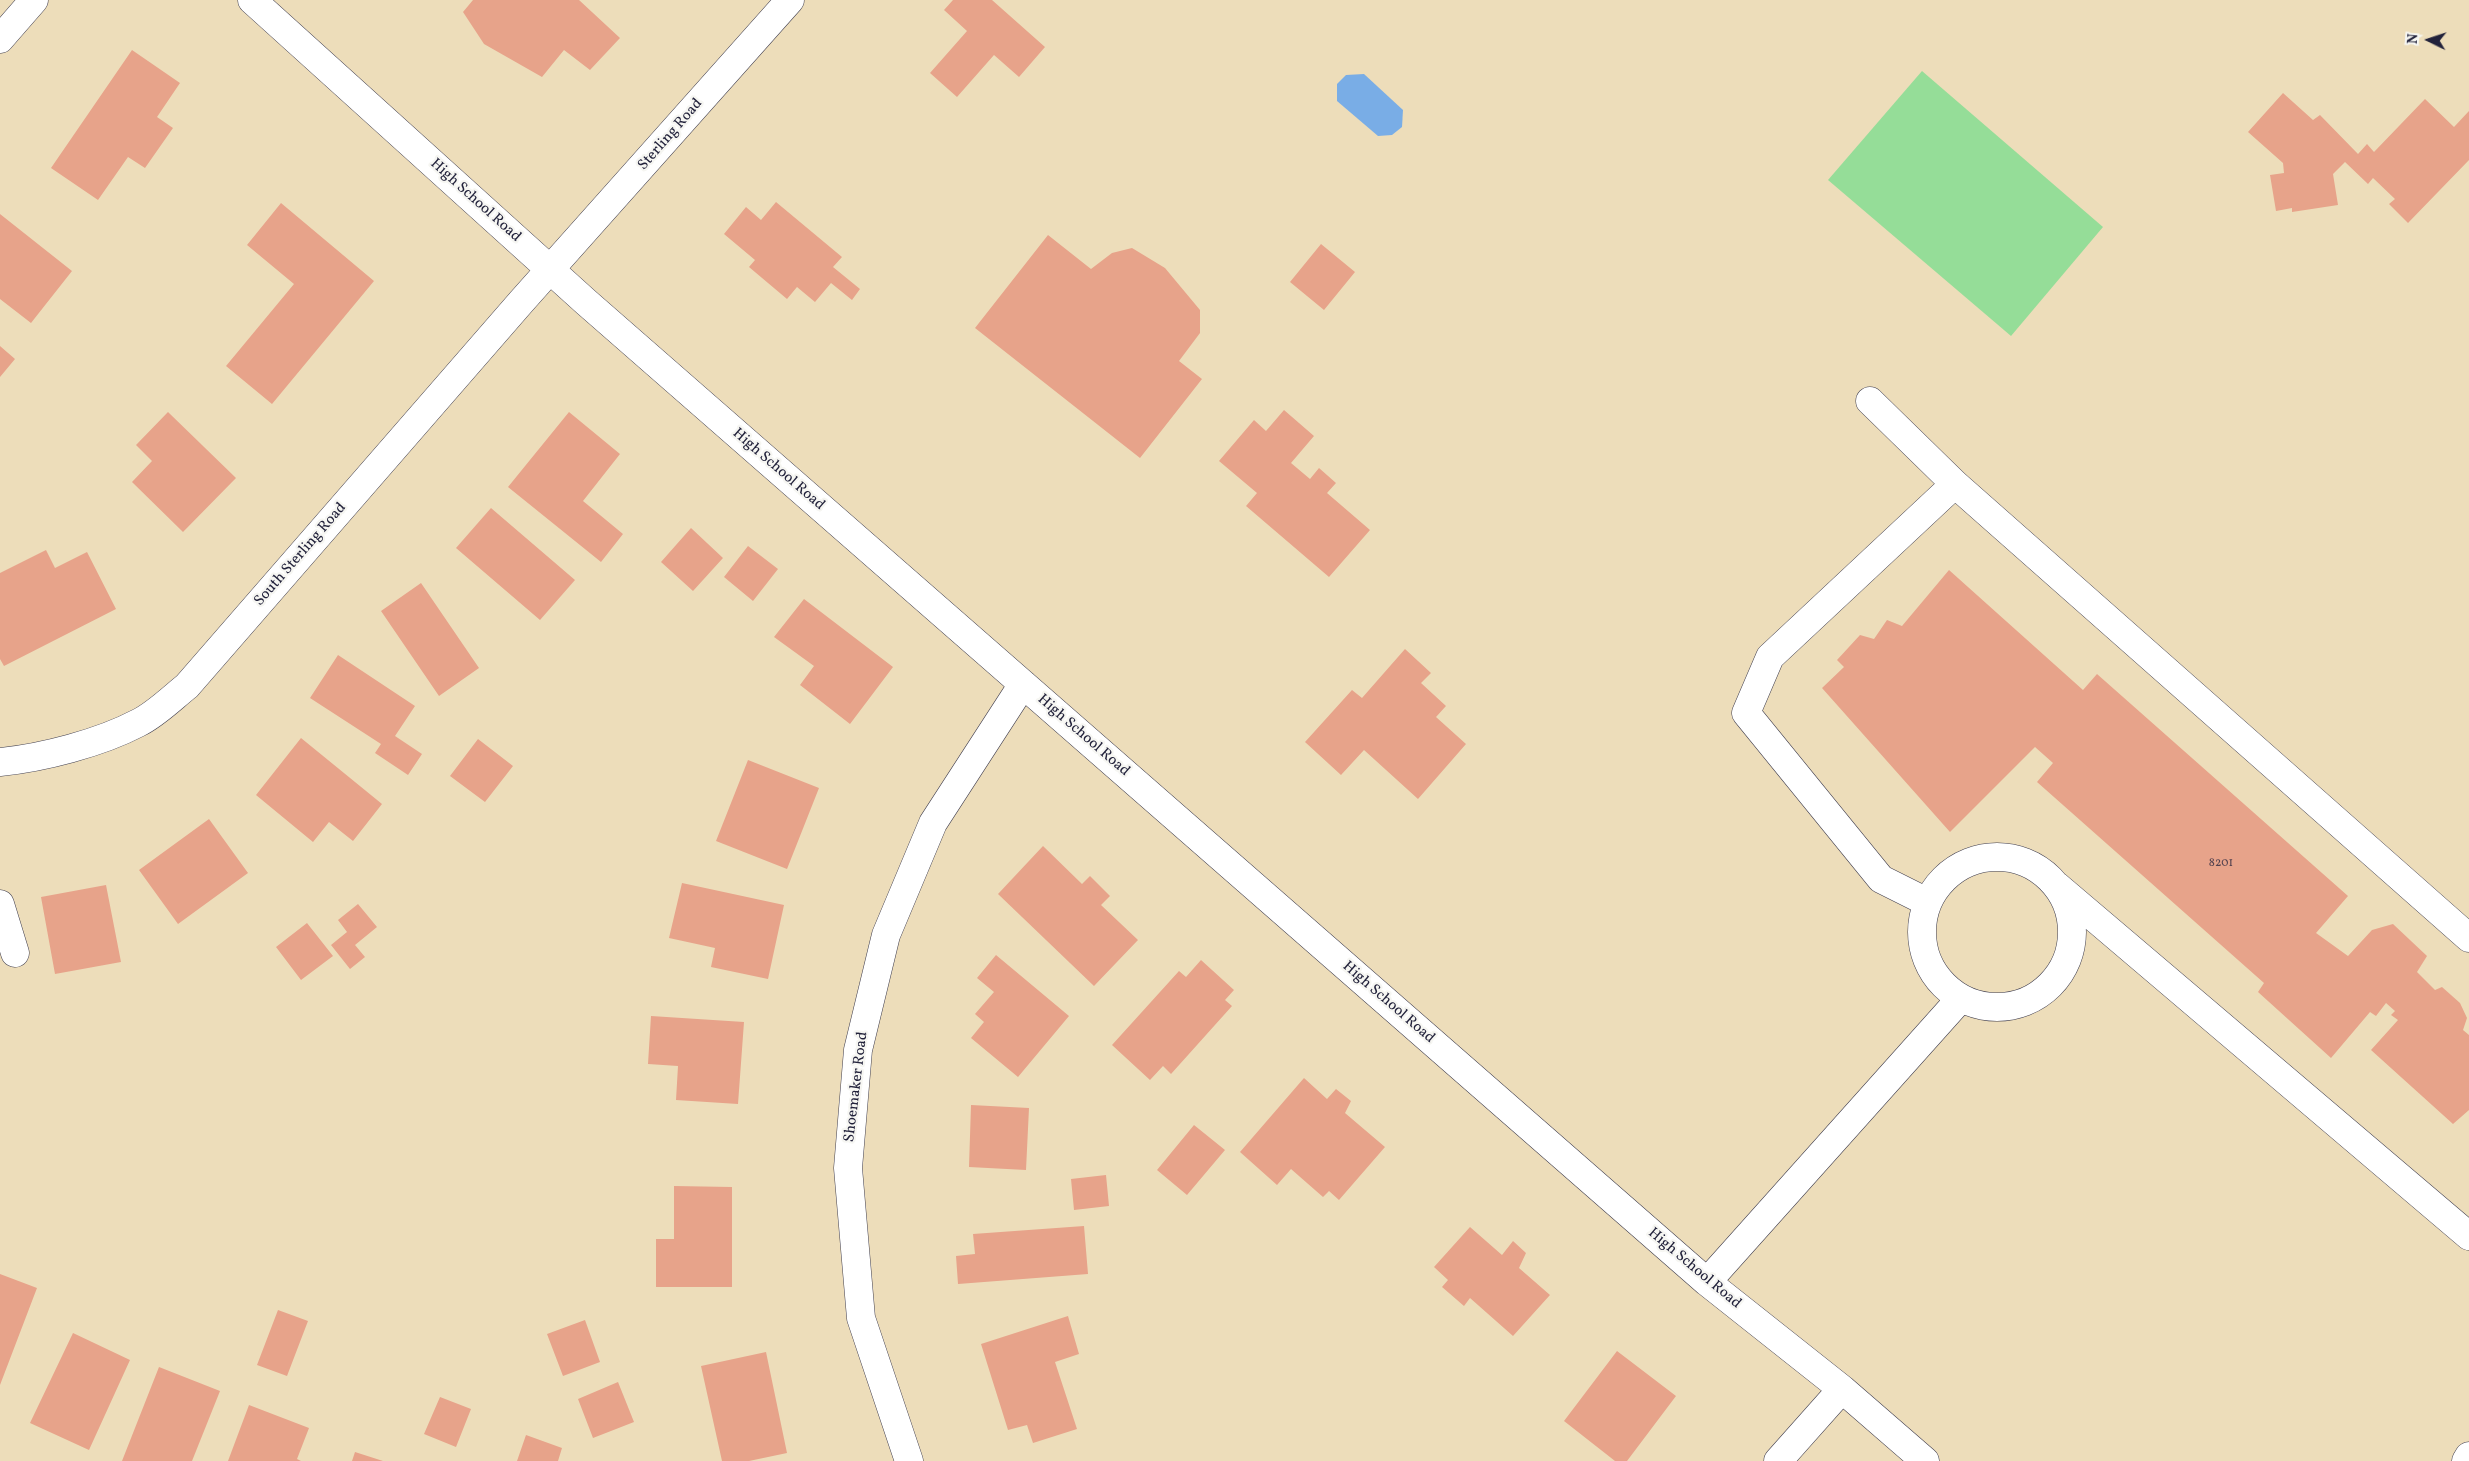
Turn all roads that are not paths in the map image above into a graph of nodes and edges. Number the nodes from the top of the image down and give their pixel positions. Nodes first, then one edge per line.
1 (34, 0) edge
2 (252, 0) edge
3 (790, 0) edge
4 (0, 39) edge
5 (552, 270) junction
6 (1870, 401) dead end
7 (1954, 484) junction
8 (1023, 684) junction
9 (0, 762) edge
10 (2058, 886) junction
11 (1927, 902) junction
12 (0, 904) edge
13 (2469, 938) edge
14 (15, 953) dead end
15 (1961, 998) junction
16 (2469, 1236) edge
17 (1708, 1282) junction
18 (1842, 1388) junction
19 (2469, 1456) edge
20 (909, 1461) edge
21 (1778, 1461) edge
22 (1925, 1461) edge
23 (2466, 1461) edge

1 - 4 street
2 - 5 street, High School Road
3 - 5 street, Sterling Road
5 - 8 street, High School Road
5 - 9 street, South Sterling Road
6 - 7 street
7 - 11 street
7 - 13 street
8 - 17 street, High School Road
8 - 20 street, Shoemaker Road
10 - 11 street
10 - 15 street
10 - 16 street
11 - 15 street
12 - 14 street
15 - 17 street
17 - 18 street, High School Road
18 - 21 street
18 - 22 street, High School Road
19 - 23 street

